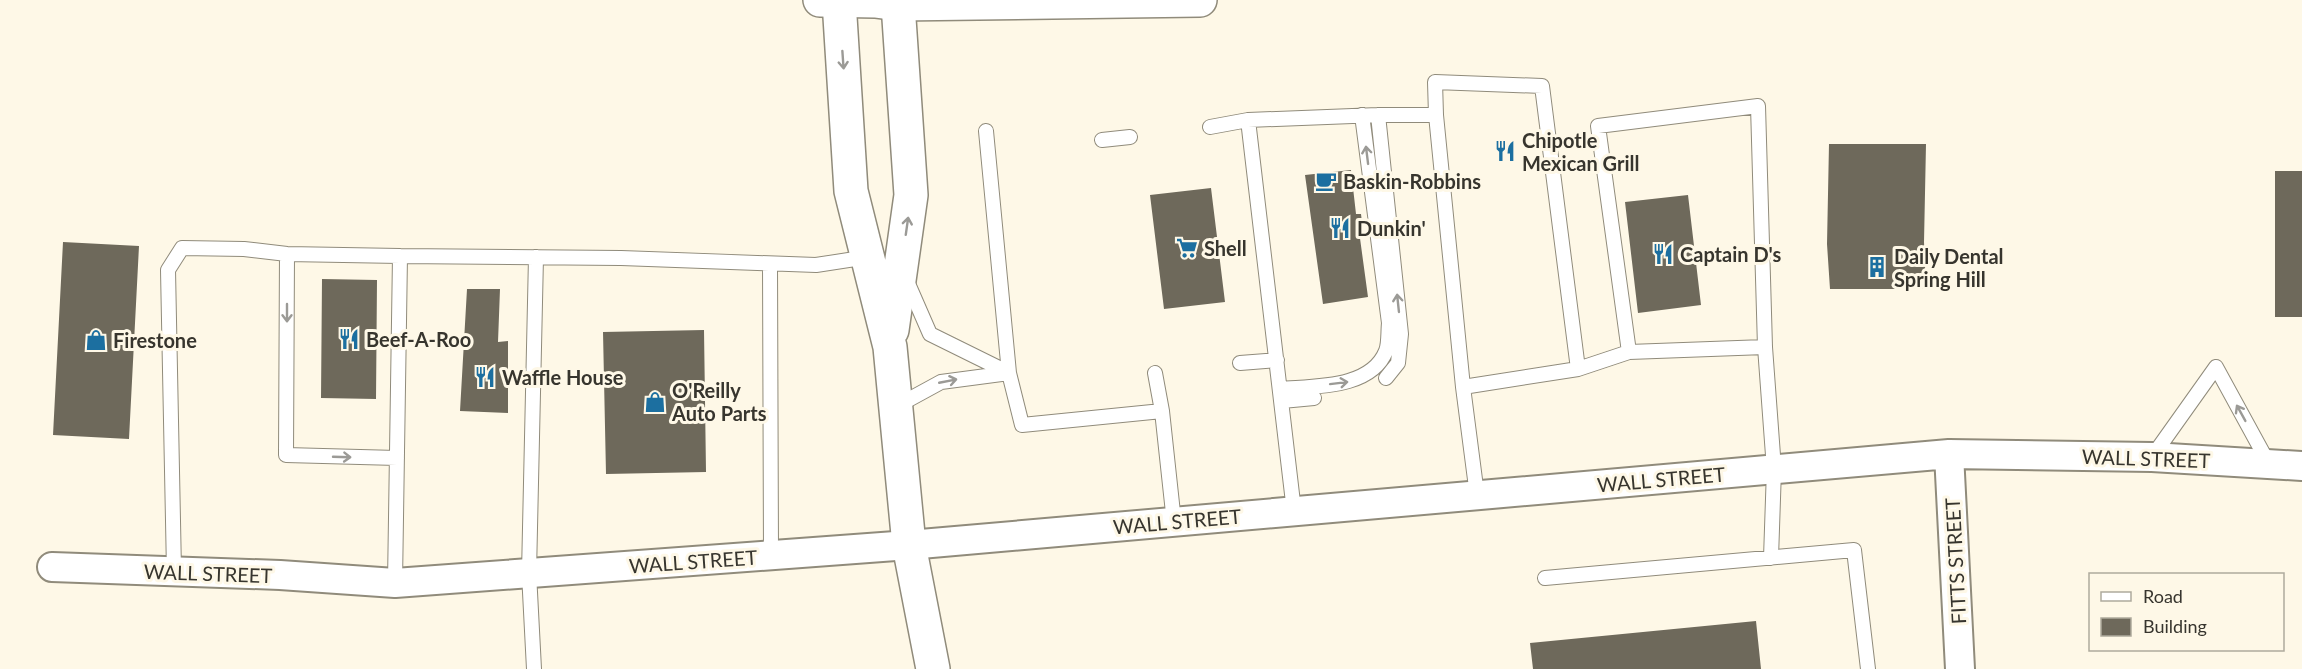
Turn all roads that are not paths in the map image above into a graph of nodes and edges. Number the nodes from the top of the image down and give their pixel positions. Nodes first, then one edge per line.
1 (832, 0) edge
2 (1200, 0) edge
3 (898, 2) edge
4 (1378, 115) junction
5 (1436, 115) junction
6 (1362, 116) junction
7 (1248, 120) junction
8 (1210, 127) dead end
9 (986, 131) dead end
10 (1130, 137) dead end
11 (1102, 140) dead end
12 (287, 254) junction
13 (400, 256) junction
14 (536, 257) junction
15 (868, 257) junction
16 (770, 264) junction
17 (901, 267) junction
18 (890, 347) junction
19 (1765, 347) junction
20 (1629, 352) junction
21 (1277, 360) junction
22 (1240, 363) dead end
23 (1578, 369) junction
24 (1009, 373) junction
25 (1155, 373) dead end
26 (1386, 378) dead end
27 (1463, 387) junction
28 (1281, 395) junction
29 (1314, 398) dead end
30 (896, 407) junction
31 (1162, 411) junction
32 (1949, 454) junction
33 (2152, 457) junction
34 (397, 458) junction
35 (2269, 464) junction
36 (2302, 466) edge
37 (1774, 469) junction
38 (1477, 495) junction
39 (1294, 511) junction
40 (1174, 522) junction
41 (909, 545) junction
42 (771, 555) junction
43 (1771, 558) junction
44 (52, 567) dead end
45 (174, 571) junction
46 (529, 573) junction
47 (1545, 578) dead end
48 (395, 583) junction
49 (534, 669) edge
50 (933, 669) edge
51 (1868, 669) edge
52 (1960, 669) edge

1 - 3 street
1 -> 15 street
2 - 3 street
17 -> 3 street
4 - 5 lane
4 - 6 lane
26 -> 4 lane
5 - 23 lane
5 - 27 lane
6 - 7 lane
28 -> 6 lane
7 - 8 lane
7 - 21 lane
9 - 24 lane
10 - 11 lane
12 - 13 lane
12 -> 34 lane
12 - 45 lane
13 - 14 lane
13 - 34 lane
14 - 16 lane
14 - 46 lane
15 - 16 lane
15 - 18 street
16 - 42 lane
17 - 18 street
17 - 24 lane
18 - 30 street
19 - 20 lane
19 - 20 lane
19 - 37 lane
20 - 23 lane
21 - 22 lane
21 - 28 lane
23 - 27 lane
30 -> 24 lane
24 - 31 lane
25 - 31 lane
27 - 38 lane
28 - 29 lane
28 - 39 lane
30 - 41 street
31 - 40 lane
32 - 33 street, WALL STREET
32 - 37 street, WALL STREET
32 - 52 street, FITTS STREET
33 - 35 street, WALL STREET
35 -> 33 lane
34 - 48 lane
35 - 36 street, WALL STREET
37 - 38 street, WALL STREET
37 - 43 lane
38 - 39 street, WALL STREET
39 - 40 street, WALL STREET
40 - 41 street, WALL STREET
41 - 42 street, WALL STREET
41 - 50 street
42 - 46 street, WALL STREET
43 - 47 lane
43 - 51 lane
44 - 45 street, WALL STREET
45 - 48 street, WALL STREET
46 - 48 street, WALL STREET
46 - 49 lane

